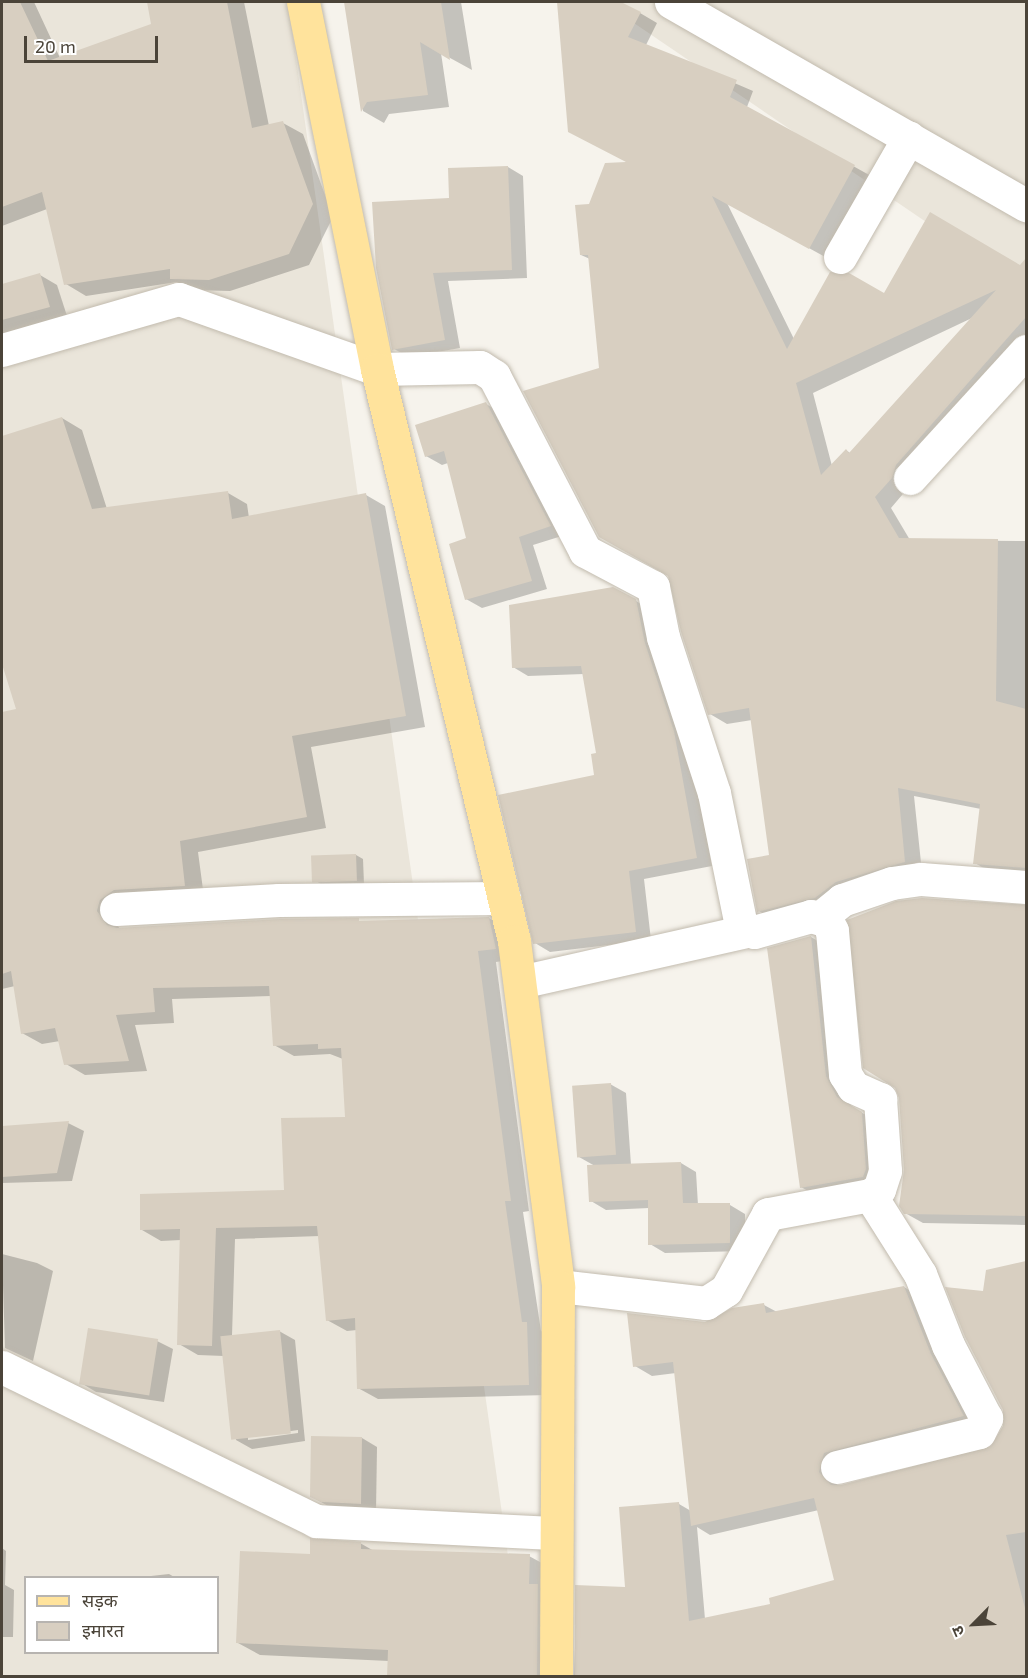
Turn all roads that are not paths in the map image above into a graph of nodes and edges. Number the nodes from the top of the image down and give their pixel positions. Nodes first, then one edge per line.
1 (303, 2) edge
2 (671, 2) edge
3 (909, 137) junction
4 (1026, 205) edge
5 (840, 257) dead end
6 (2, 350) edge
7 (1026, 351) edge
8 (378, 369) junction
9 (910, 478) dead end
10 (1026, 887) edge
11 (504, 898) junction
12 (116, 909) dead end
13 (821, 917) junction
14 (746, 931) junction
15 (520, 982) junction
16 (870, 1195) junction
17 (558, 1286) junction
18 (2, 1367) edge
19 (837, 1467) dead end
20 (556, 1533) junction
21 (556, 1677) edge

1 - 8 main road
2 - 3 street
3 - 4 street
3 - 5 street
6 - 8 street
7 - 9 street
8 - 11 main road
8 - 14 street
10 - 13 street
11 - 12 street
11 - 15 main road
13 - 14 street
13 - 16 street
14 - 15 street
15 - 17 main road
16 - 17 street
16 - 19 street
17 - 20 main road
18 - 20 street
20 - 21 main road

